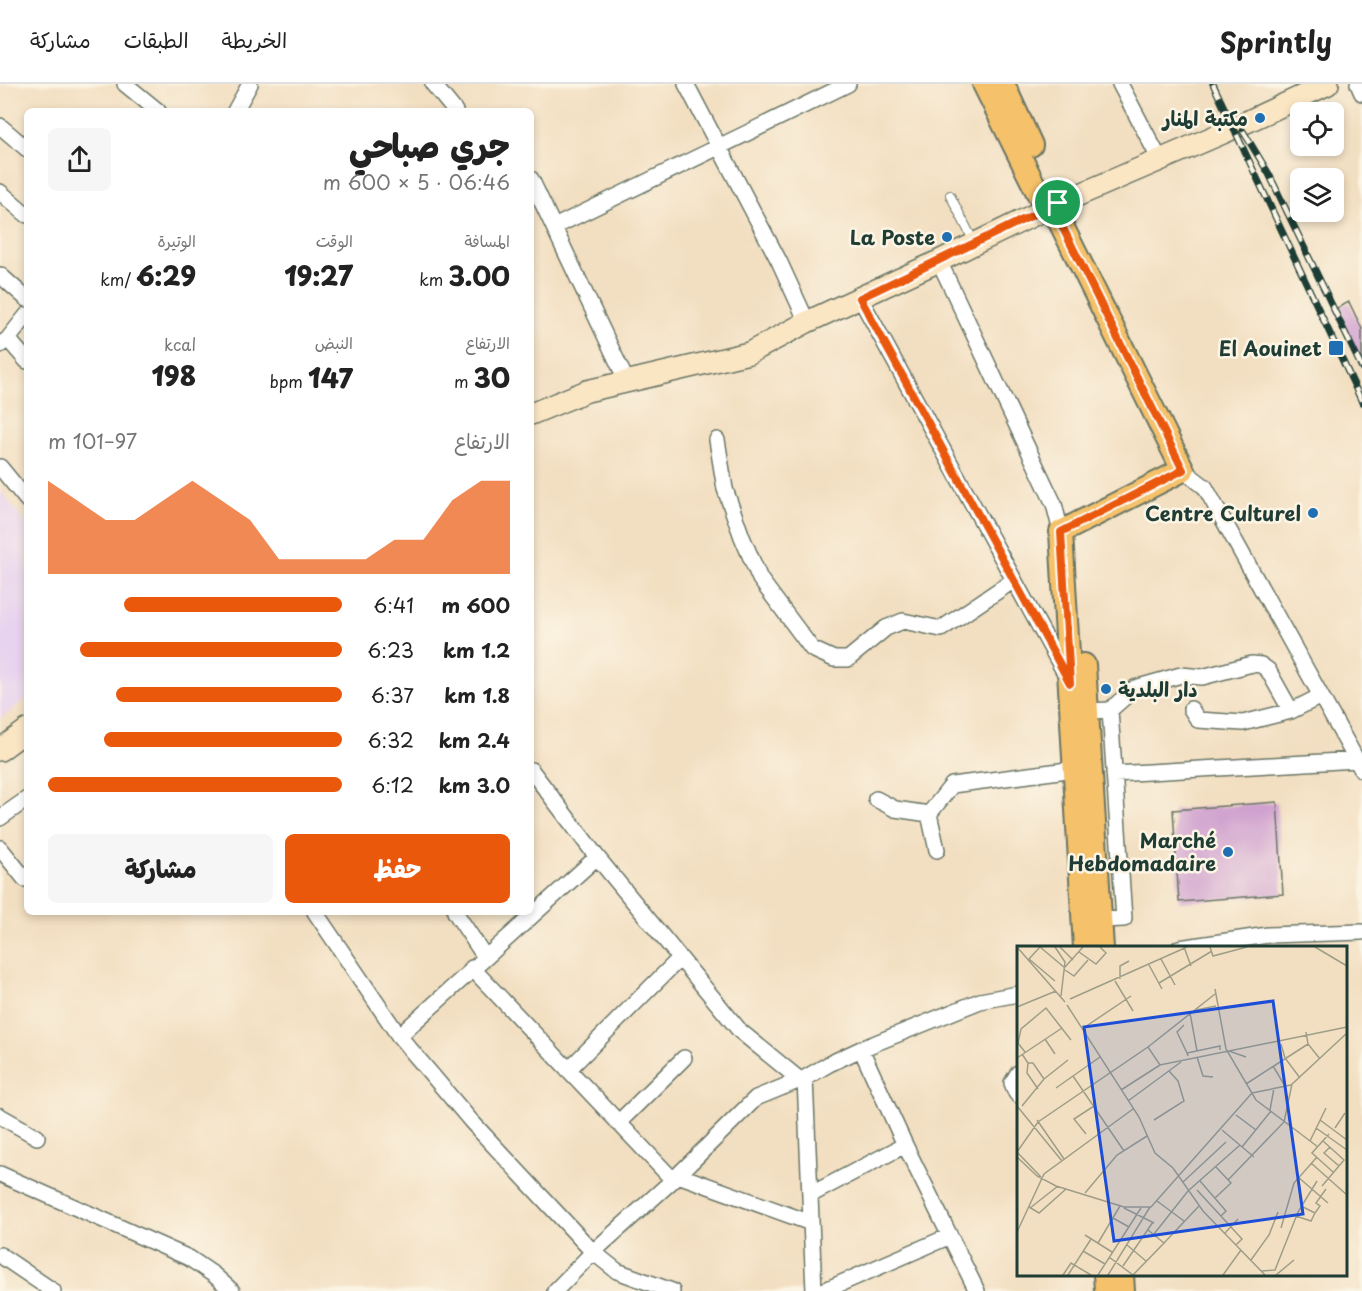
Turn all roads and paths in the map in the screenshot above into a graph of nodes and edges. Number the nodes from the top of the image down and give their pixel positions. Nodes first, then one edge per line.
1 (125, 84) edge
2 (250, 84) edge
3 (433, 84) edge
4 (686, 84) edge
5 (848, 84) edge
6 (984, 84) edge
7 (1003, 84) edge
8 (1120, 84) edge
9 (1328, 84) edge
10 (1358, 84) edge
11 (1362, 93) edge
12 (141, 106) edge
13 (237, 108) edge
14 (453, 108) edge
15 (0, 126) edge
16 (24, 146) edge
17 (720, 146) junction
18 (1160, 160) junction
19 (534, 185) edge
20 (0, 192) edge
21 (950, 195) dead end
22 (1054, 210) junction
23 (24, 212) edge
24 (554, 227) junction
25 (975, 243) junction
26 (939, 261) junction
27 (0, 275) edge
28 (24, 296) edge
29 (860, 298) junction
30 (24, 319) edge
31 (807, 322) junction
32 (4, 342) edge
33 (24, 359) edge
34 (627, 382) junction
35 (534, 413) edge
36 (717, 440) dead end
37 (0, 467) edge
38 (1183, 470) junction
39 (24, 497) edge
40 (1068, 528) junction
41 (1014, 580) junction
42 (1070, 683) junction
43 (1321, 696) junction
44 (1191, 708) dead end
45 (1098, 710) junction
46 (1291, 711) junction
47 (24, 732) edge
48 (0, 750) edge
49 (1359, 765) edge
50 (1075, 769) junction
51 (534, 774) edge
52 (1114, 774) junction
53 (876, 798) dead end
54 (24, 801) edge
55 (929, 814) junction
56 (0, 818) edge
57 (0, 848) edge
58 (938, 850) dead end
59 (597, 857) junction
60 (24, 878) edge
61 (534, 913) edge
62 (317, 915) edge
63 (457, 915) edge
64 (531, 915) edge
65 (1101, 920) junction
66 (1362, 932) edge
67 (1085, 946) edge
68 (1102, 946) edge
69 (1193, 946) edge
70 (484, 957) junction
71 (680, 958) junction
72 (472, 968) junction
73 (1017, 994) edge
74 (399, 1036) junction
75 (861, 1049) junction
76 (684, 1058) dead end
77 (568, 1070) junction
78 (1017, 1075) edge
79 (803, 1079) junction
80 (1017, 1094) edge
81 (0, 1116) edge
82 (618, 1123) junction
83 (37, 1137) dead end
84 (905, 1145) junction
85 (0, 1174) edge
86 (675, 1178) junction
87 (810, 1195) junction
88 (811, 1223) junction
89 (950, 1236) junction
90 (592, 1252) junction
91 (0, 1255) edge
92 (1105, 1276) edge
93 (1122, 1276) edge
94 (51, 1290) edge
95 (232, 1291) edge
96 (555, 1291) edge
97 (672, 1291) edge
98 (814, 1291) edge
99 (823, 1291) edge
100 (977, 1291) edge
101 (1106, 1291) edge
102 (1123, 1291) edge

1 - 12 street
2 - 13 street
3 - 14 street
4 - 17 street
5 - 17 street
6 - 22 main road
7 - 22 main road
8 - 18 street
9 - 18 street
10 - 11 street
15 - 16 street
17 - 24 street
17 - 31 street
18 - 22 street
19 - 24 street
20 - 23 street
21 - 25 lane
22 - 25 street
22 - 38 main road
24 - 34 street
25 - 26 street
26 - 29 street
26 - 40 street
27 - 28 street
29 - 31 street
29 - 41 street
30 - 32 street
31 - 34 street
32 - 33 street
34 - 35 street
36 - 41 street
37 - 39 street
38 - 40 main road
38 - 43 street
40 - 42 main road
40 - 45 main road
41 - 42 street
42 - 50 main road
43 - 46 street
43 - 49 street
44 - 46 street
45 - 46 street
45 - 52 street
45 - 65 main road
47 - 48 street
49 - 52 street
50 - 55 street
50 - 67 main road
51 - 59 street
52 - 65 street
53 - 55 street
54 - 56 street
55 - 58 street
57 - 60 street
59 - 61 street
59 - 71 street
62 - 74 street
63 - 70 street
64 - 70 street
65 - 68 main road
66 - 69 street
70 - 72 street
71 - 77 street
71 - 79 street
72 - 74 street
72 - 77 street
73 - 75 street
74 - 90 street
75 - 79 street
75 - 84 street
76 - 82 street
77 - 82 street
78 - 80 street
79 - 86 street
79 - 87 street
81 - 83 street
82 - 86 street
84 - 87 street
84 - 89 street
85 - 95 street
86 - 88 street
86 - 90 street
87 - 88 street
88 - 98 street
89 - 99 street
89 - 100 street
90 - 96 street
90 - 97 street
91 - 94 street
92 - 101 main road
93 - 102 main road

